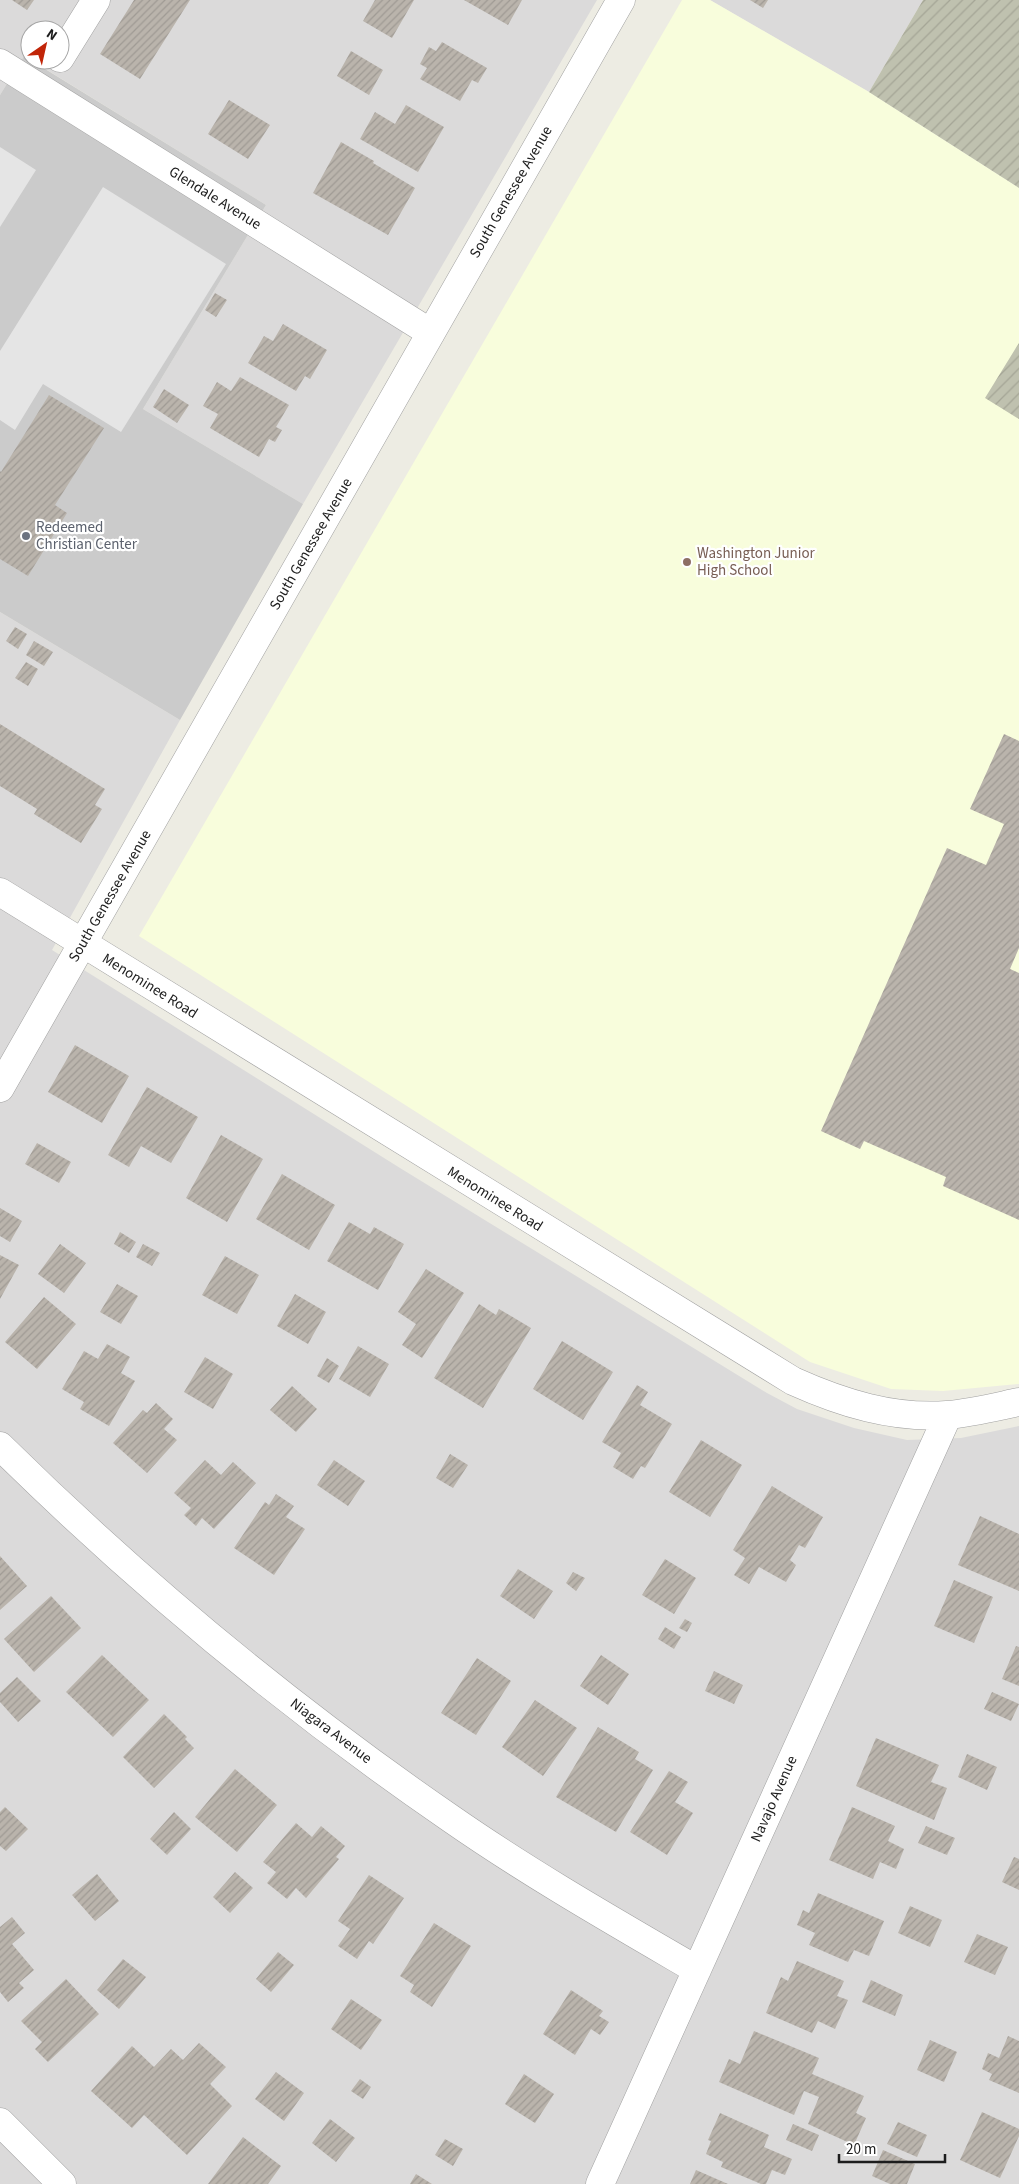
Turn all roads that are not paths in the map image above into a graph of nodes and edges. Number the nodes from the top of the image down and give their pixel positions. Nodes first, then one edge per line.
1 (96, 0) edge
2 (621, 0) edge
3 (70, 41) edge
4 (0, 63) edge
5 (52, 70) edge
6 (40, 89) junction
7 (431, 334) junction
8 (0, 892) edge
9 (83, 944) junction
10 (0, 1088) edge
11 (1019, 1402) edge
12 (948, 1415) junction
13 (0, 1446) edge
14 (697, 1970) junction
15 (0, 2122) edge
16 (62, 2184) edge
17 (600, 2184) edge

1 - 3 street
2 - 7 street, South Genessee Avenue
4 - 6 street, Glendale Avenue
5 - 6 street
6 - 7 street, Glendale Avenue
7 - 9 street, South Genessee Avenue
8 - 9 street, Menominee Road
9 - 10 street, South Genessee Avenue
9 - 12 street, Menominee Road
11 - 12 street, Menominee Road
12 - 14 street, Navajo Avenue
13 - 14 street, Niagara Avenue
14 - 17 street, Navajo Avenue
15 - 16 street

